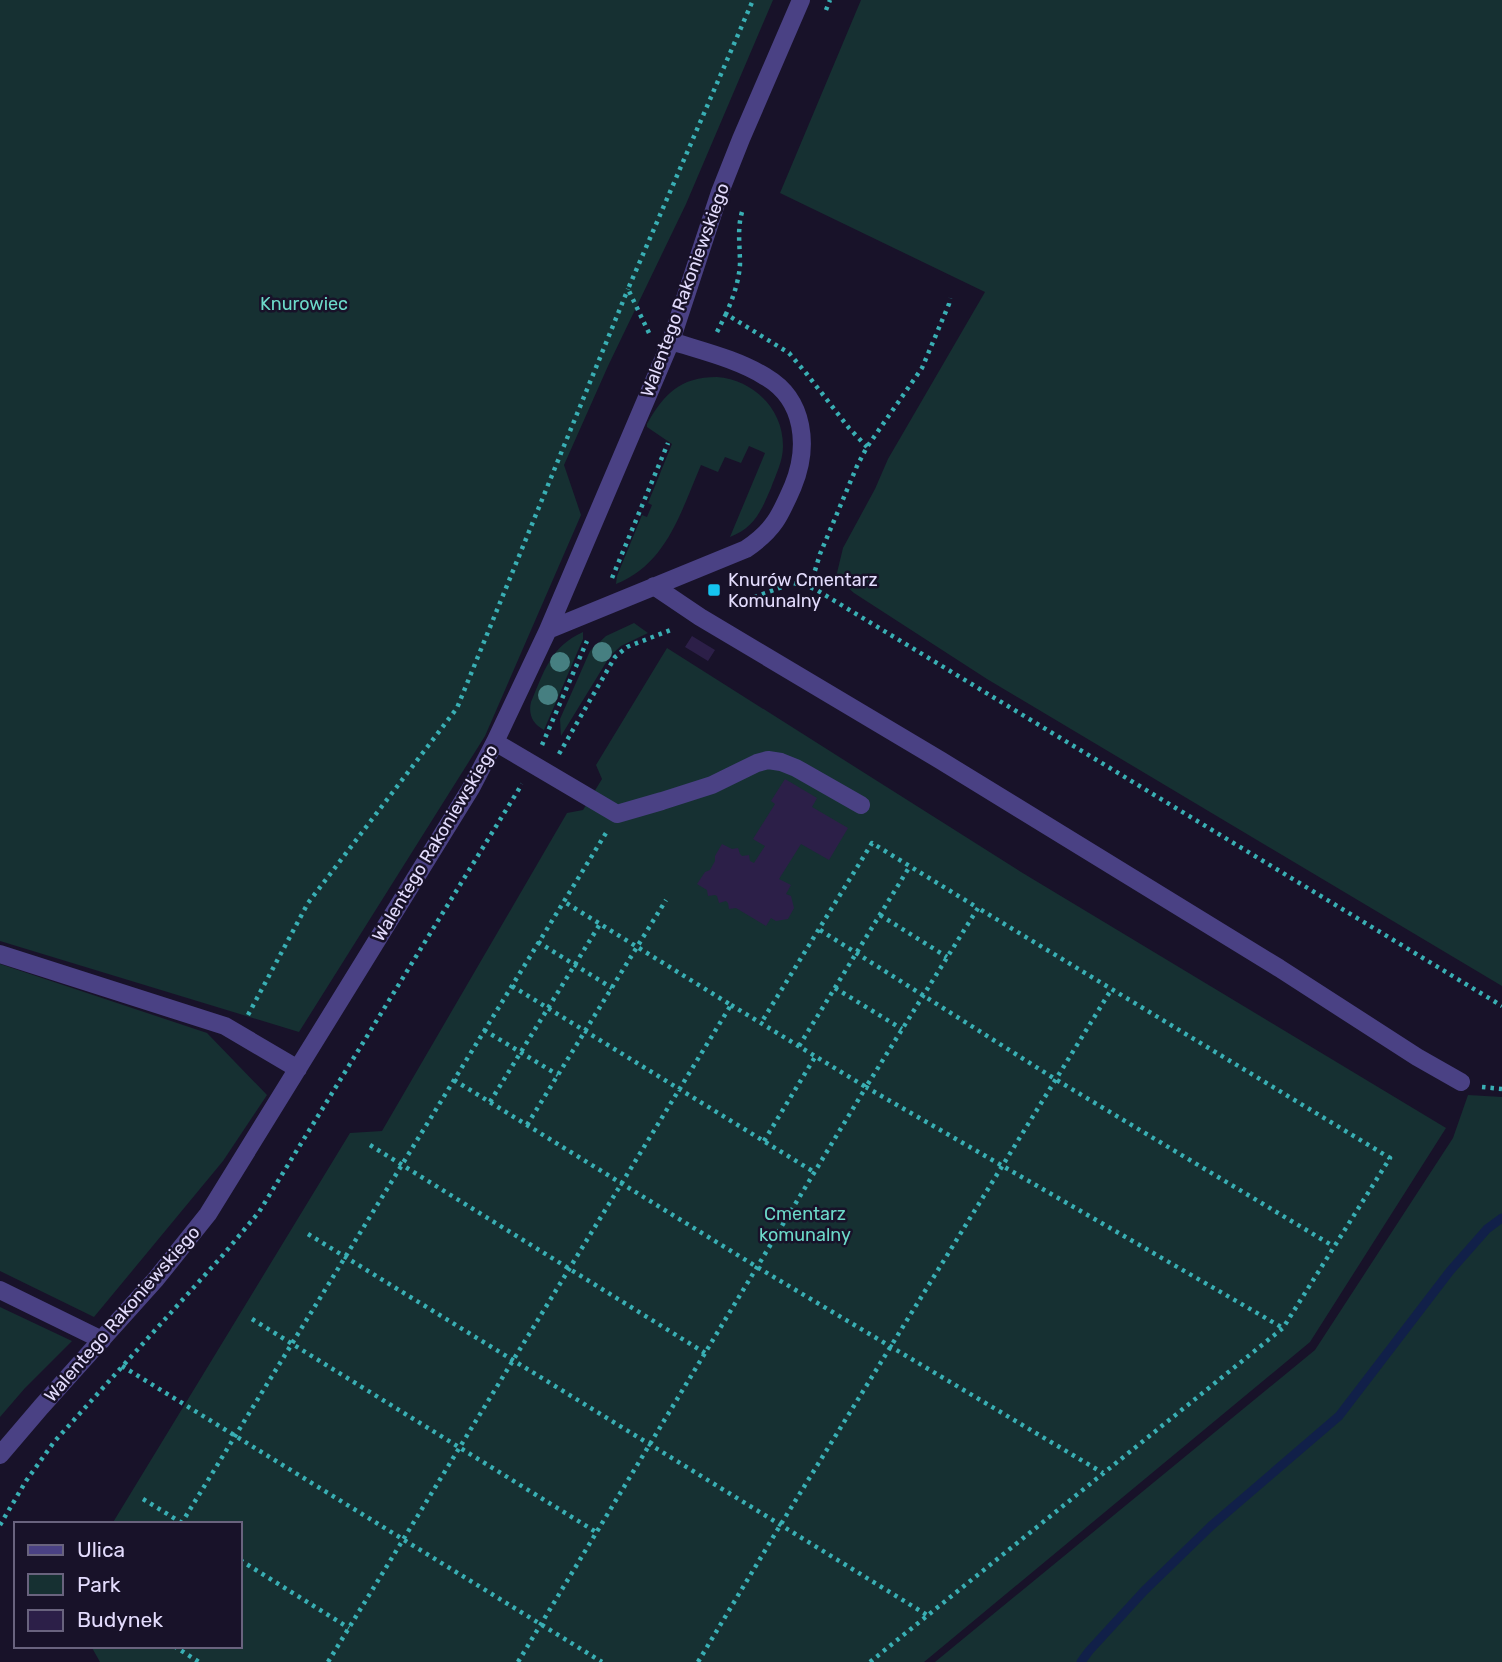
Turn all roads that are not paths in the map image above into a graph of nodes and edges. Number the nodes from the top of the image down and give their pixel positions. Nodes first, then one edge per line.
1 (801, 0) edge
2 (671, 341) junction
3 (654, 586) junction
4 (548, 629) junction
5 (495, 742) junction
6 (861, 805) dead end
7 (0, 954) edge
8 (298, 1069) junction
9 (1461, 1082) dead end
10 (0, 1290) edge
11 (102, 1340) junction
12 (0, 1455) edge

1 - 2 street, Walentego Rakoniewskiego
2 - 3 street
2 - 4 street, Walentego Rakoniewskiego
3 - 4 street
3 - 9 street
4 - 5 street, Walentego Rakoniewskiego
5 - 6 street
5 - 8 street, Walentego Rakoniewskiego
7 - 8 street
8 - 11 street, Walentego Rakoniewskiego
10 - 11 street
11 - 12 street, Walentego Rakoniewskiego

